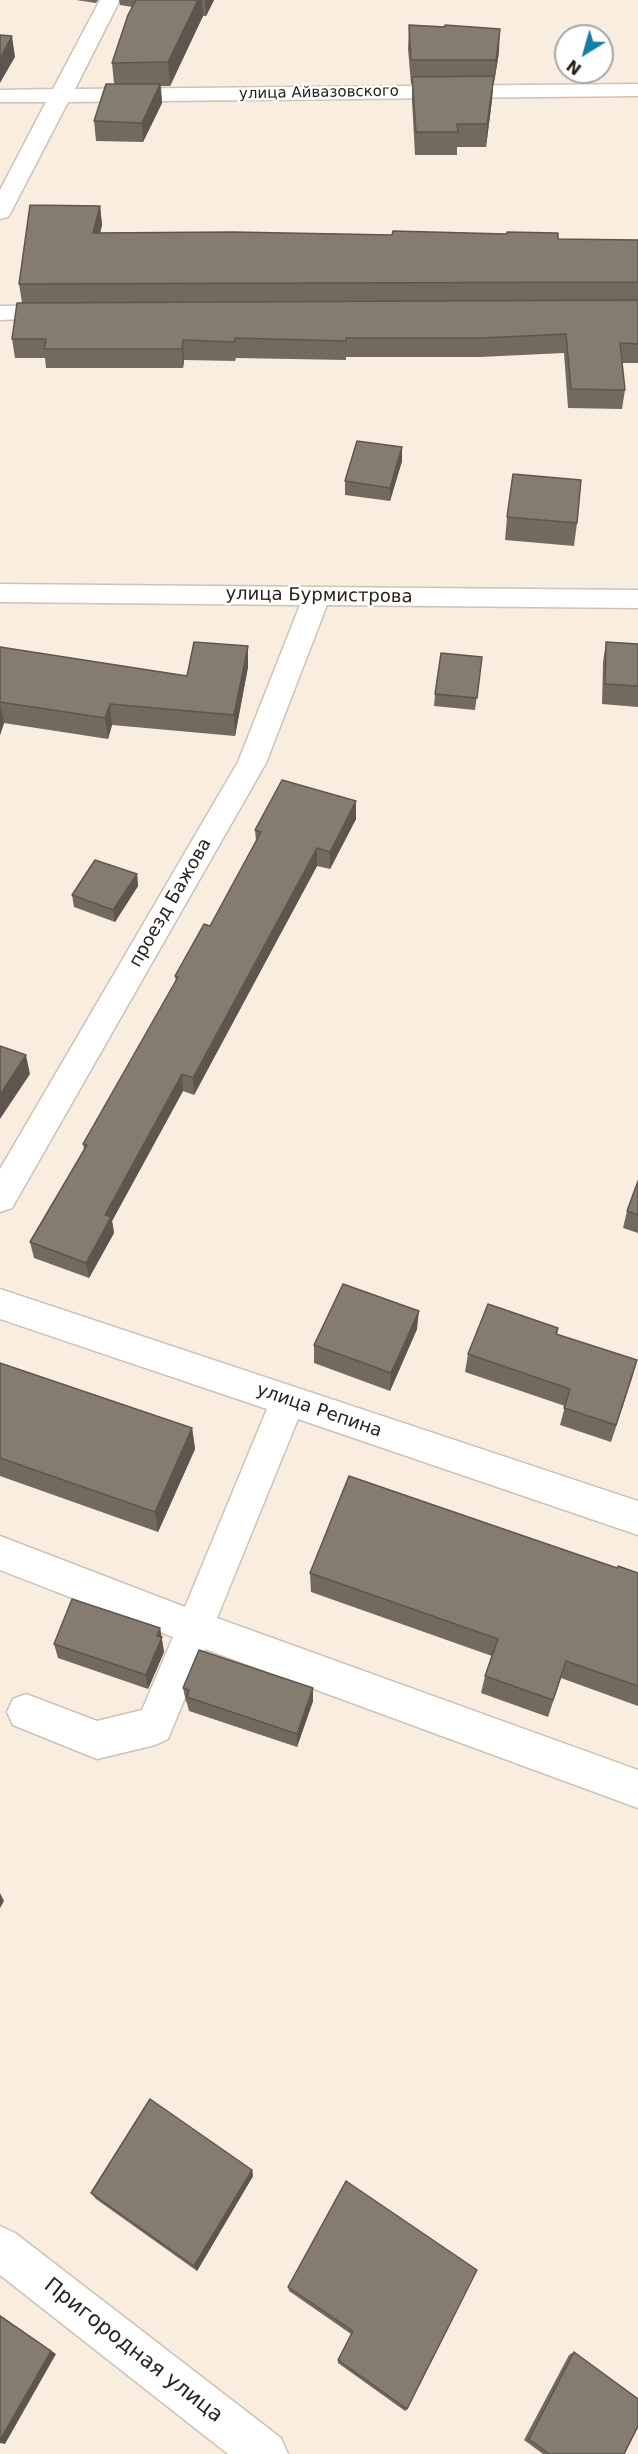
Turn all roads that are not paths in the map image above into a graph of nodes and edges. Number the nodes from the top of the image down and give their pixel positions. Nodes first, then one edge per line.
1 (110, 0) edge
2 (638, 90) edge
3 (0, 96) edge
4 (58, 96) junction
5 (0, 212) edge
6 (83, 312) edge
7 (0, 313) edge
8 (0, 593) edge
9 (317, 596) junction
10 (638, 599) edge
11 (0, 1198) edge
12 (0, 1304) edge
13 (288, 1401) junction
14 (638, 1518) edge
15 (0, 1553) edge
16 (195, 1628) junction
17 (26, 1713) dead end
18 (638, 1789) edge
19 (0, 2248) edge
20 (265, 2454) edge

1 - 4 street
2 - 4 street, улица Айвазовского
3 - 4 street, улица Айвазовского
4 - 5 street
6 - 7 street
8 - 9 street, улица Бурмистрова
9 - 10 street, улица Бурмистрова
9 - 11 street, проезд Бажова
12 - 13 street, улица Репина
13 - 14 street, улица Репина
13 - 16 street
15 - 16 street
16 - 17 street
16 - 18 street
19 - 20 street, Пригородная улица

